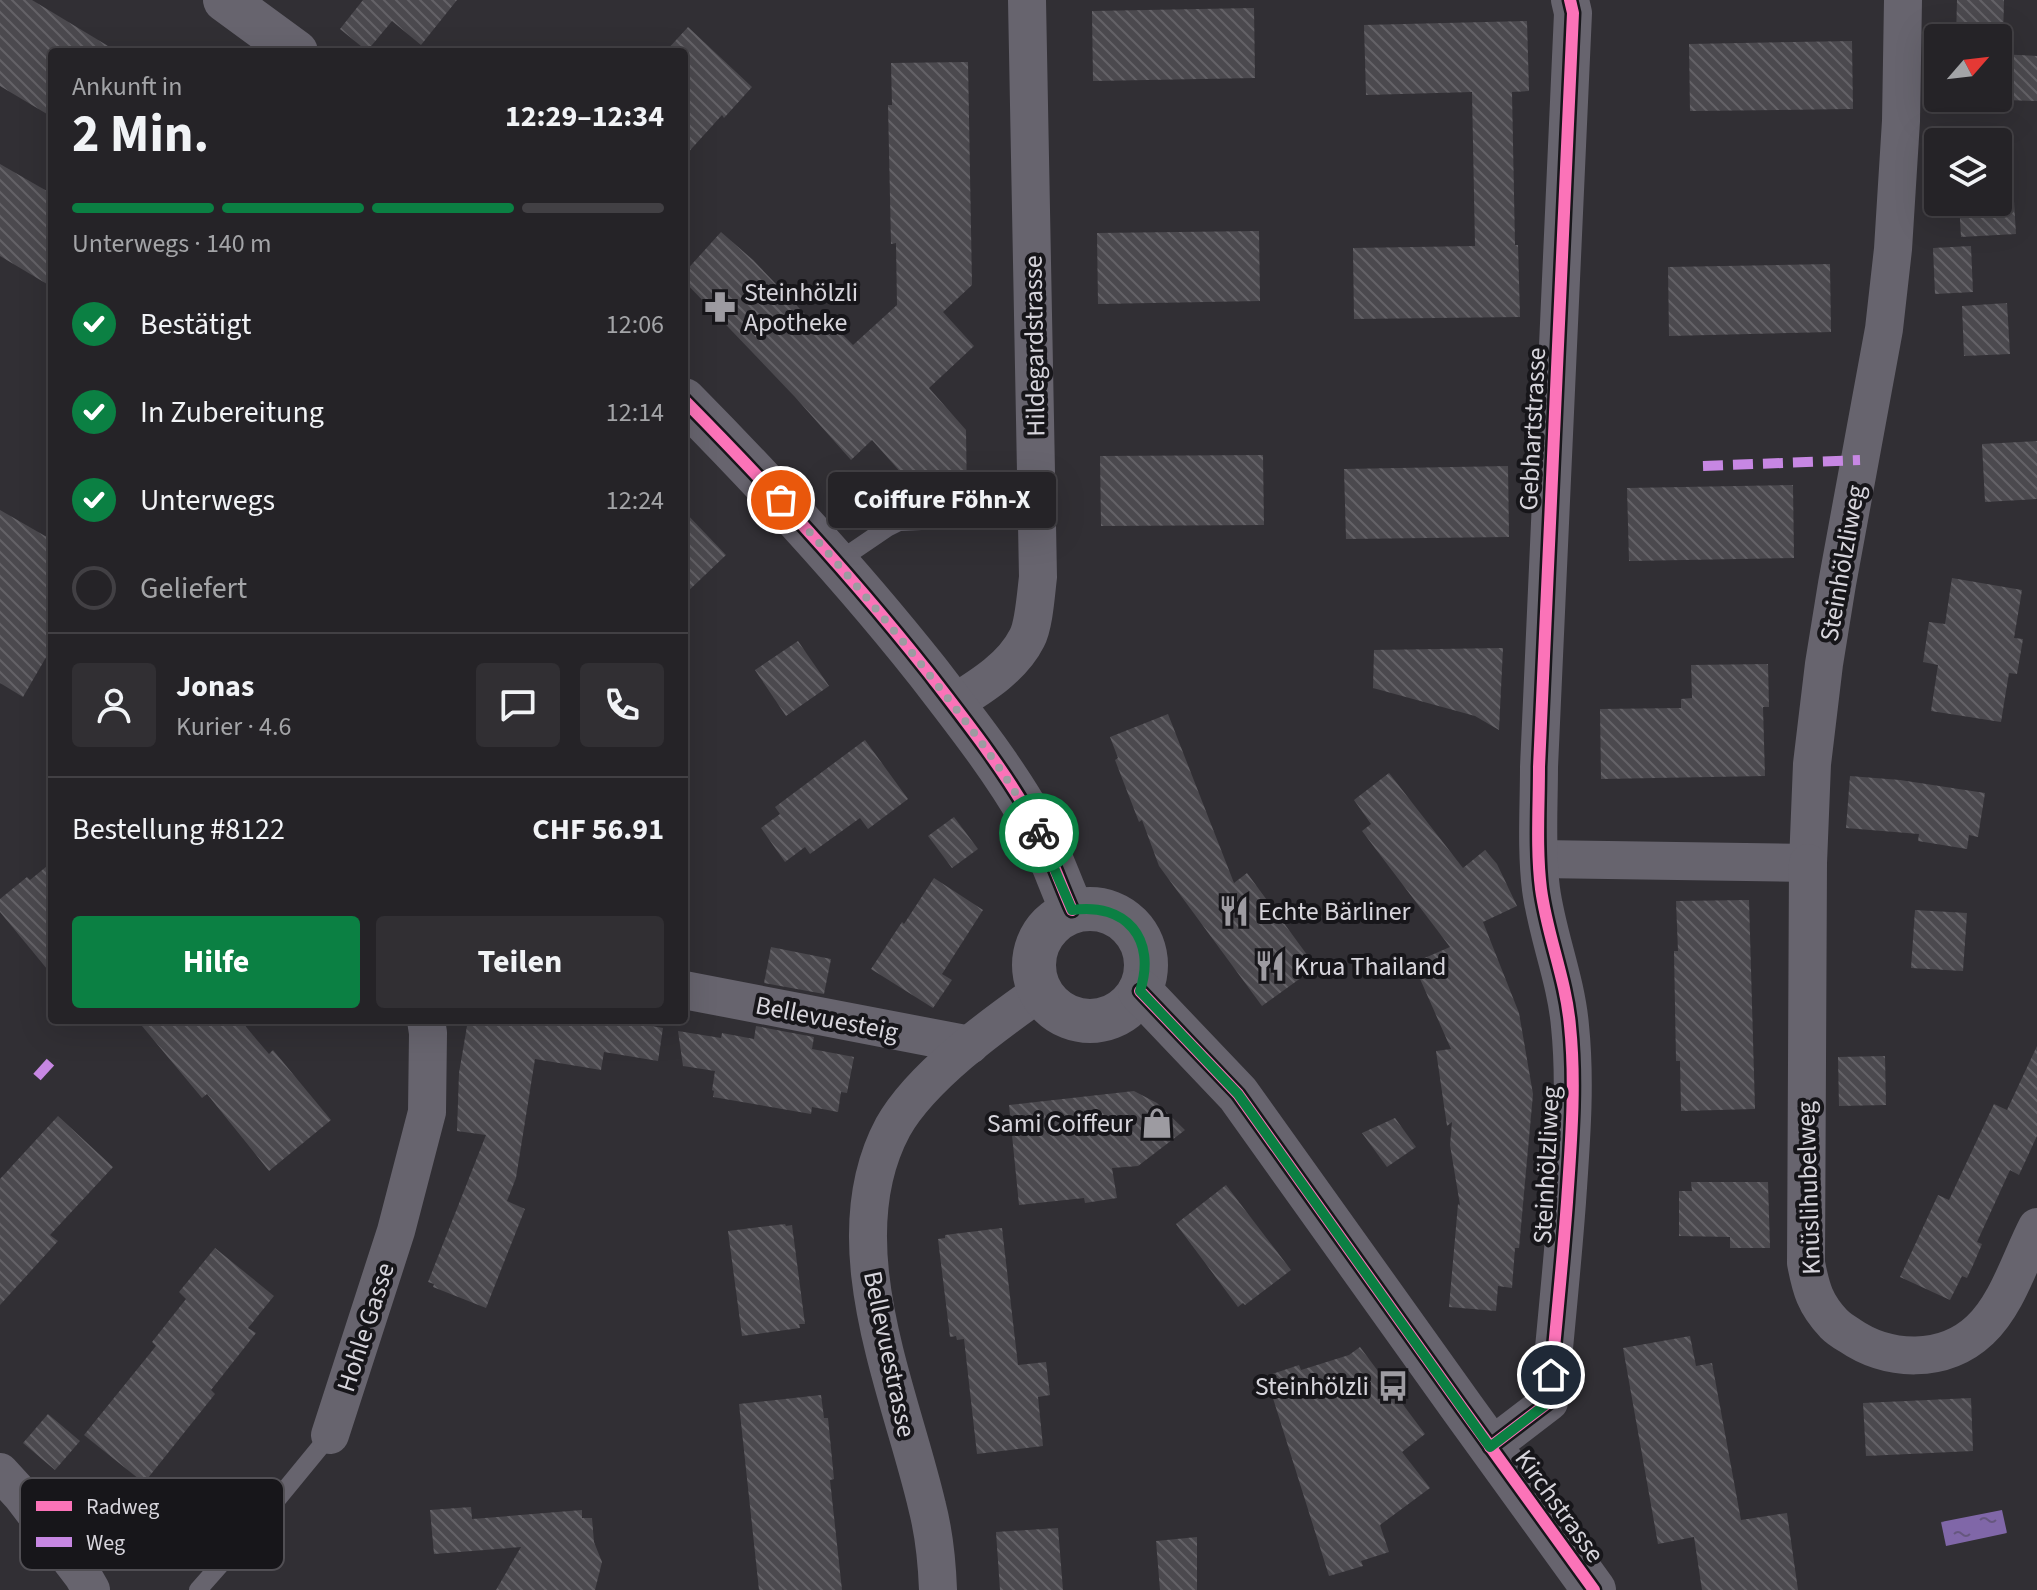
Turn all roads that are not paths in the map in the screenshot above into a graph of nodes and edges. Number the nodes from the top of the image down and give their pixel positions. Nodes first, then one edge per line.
1 (225, 0) edge
2 (1027, 0) edge
3 (1570, 0) edge
4 (1903, 0) edge
5 (291, 48) edge
6 (688, 404) edge
7 (1037, 516) junction
8 (837, 562) junction
9 (953, 704) junction
10 (1539, 859) junction
11 (1808, 863) junction
12 (1072, 910) junction
13 (688, 991) edge
14 (1140, 991) junction
15 (1040, 992) junction
16 (427, 1024) edge
17 (970, 1045) junction
18 (2037, 1227) edge
19 (330, 1435) joint
20 (1490, 1447) junction
21 (0, 1472) edge
22 (284, 1491) edge
23 (20, 1495) edge
24 (78, 1570) edge
25 (216, 1570) edge
26 (91, 1590) edge
27 (198, 1590) edge
28 (938, 1590) edge
29 (1594, 1590) edge

1 - 5 street
2 - 7 street, Hildegardstrasse
3 - 10 street, Gebhartstrasse
4 - 11 street, Steinhölzliweg
6 - 8 street
7 - 8 lane
7 - 9 street, Hildegardstrasse
8 - 9 street
9 - 12 street
10 - 11 street
10 - 20 street, Steinhölzliweg
11 - 18 street, Knüslihubelweg
12 - 14 street
12 - 15 street
13 - 17 street, Bellevuesteig
14 - 15 street
14 - 20 street, Kirchstrasse
15 - 17 street, Bellevuestrasse
16 - 19 street, Hohle Gasse
17 - 28 street, Bellevuestrasse
19 - 22 lane, Hohle Gasse
20 - 29 street, Kirchstrasse
21 - 23 street
24 - 26 street
25 - 27 lane, Hohle Gasse

